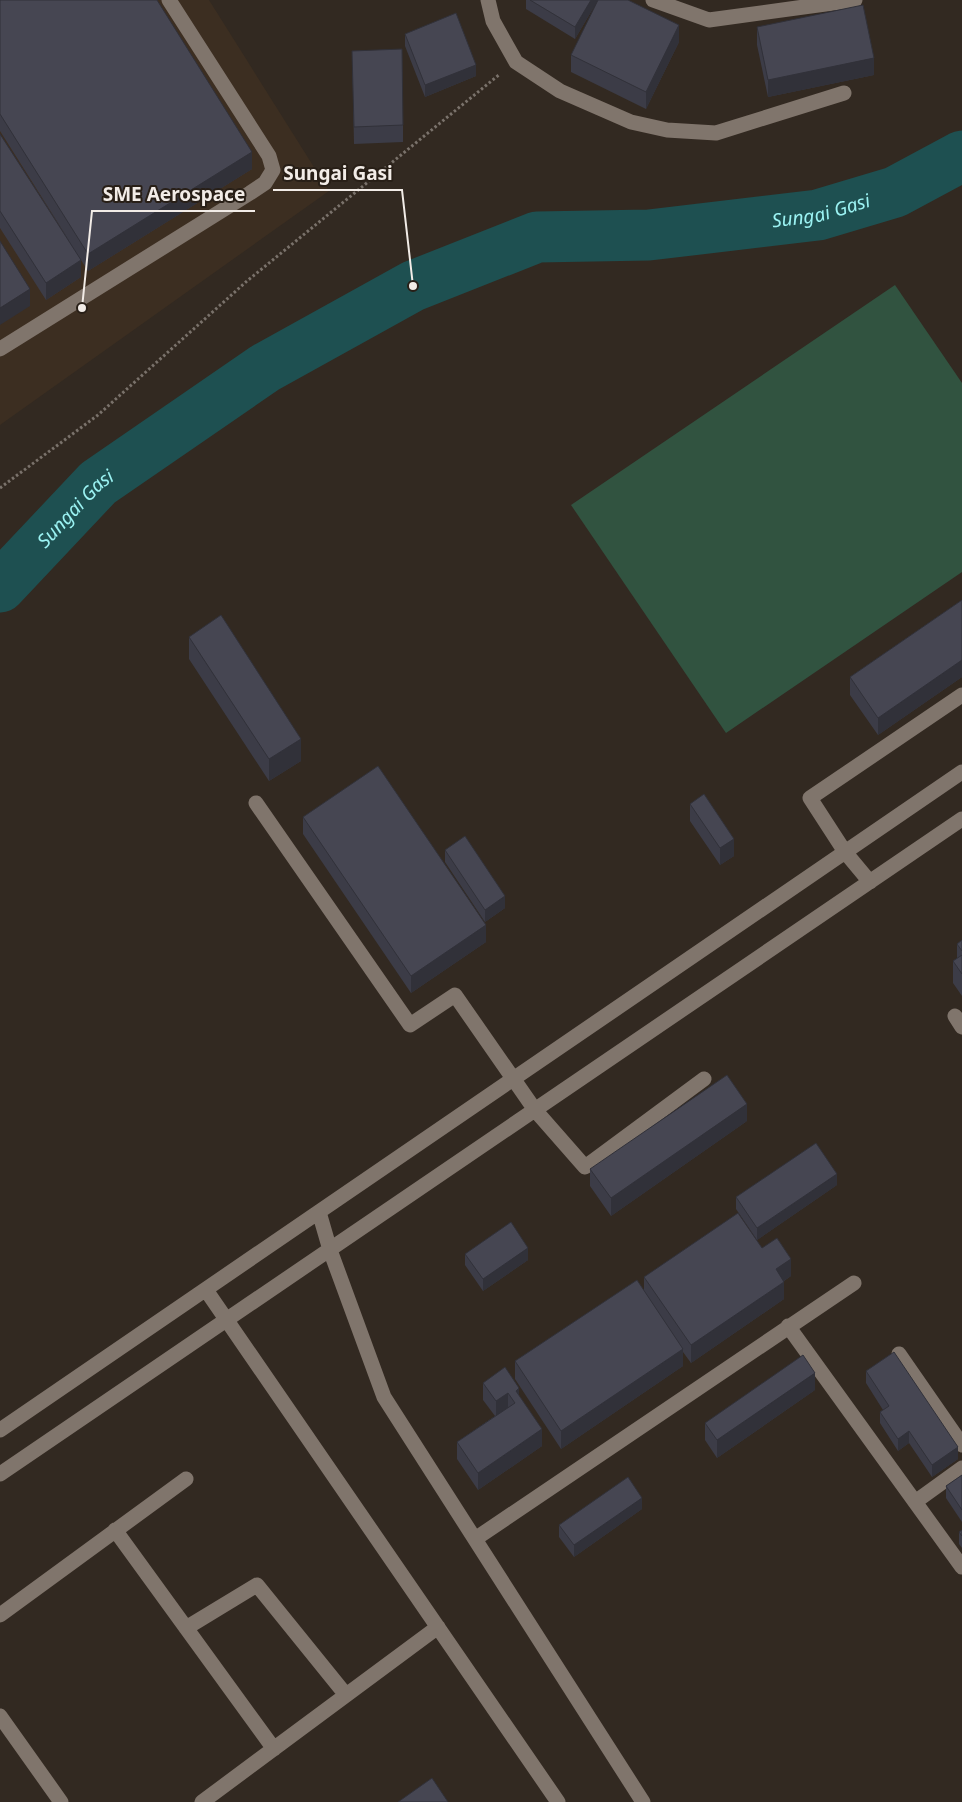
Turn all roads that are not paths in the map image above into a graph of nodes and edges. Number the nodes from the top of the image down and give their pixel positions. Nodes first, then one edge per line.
1 (169, 0) edge
2 (488, 0) edge
3 (653, 0) edge
4 (855, 0) edge
5 (844, 93) dead end
6 (0, 349) edge
7 (962, 695) edge
8 (962, 772) edge
9 (256, 803) dead end
10 (962, 819) edge
11 (845, 852) junction
12 (870, 882) junction
13 (704, 1079) dead end
14 (513, 1080) junction
15 (535, 1110) junction
16 (320, 1212) junction
17 (330, 1250) junction
18 (854, 1283) dead end
19 (206, 1290) junction
20 (227, 1320) junction
21 (788, 1326) junction
22 (899, 1354) dead end
23 (0, 1430) edge
24 (962, 1444) edge
25 (962, 1468) edge
26 (0, 1474) edge
27 (186, 1479) dead end
28 (915, 1502) junction
29 (115, 1530) junction
30 (475, 1539) junction
31 (962, 1566) edge
32 (0, 1615) edge
33 (438, 1627) junction
34 (186, 1628) junction
35 (346, 1696) junction
36 (0, 1716) edge
37 (274, 1749) junction
38 (61, 1802) edge
39 (202, 1802) edge
40 (558, 1802) edge
41 (643, 1802) edge

1 - 6 main road
2 - 5 main road
3 - 4 main road
7 - 11 main road
8 - 11 main road
9 - 14 main road
10 - 12 main road
11 - 12 main road
11 - 14 main road
12 - 15 main road
13 - 15 main road
14 - 15 main road
14 - 16 main road
15 - 17 main road
16 - 17 main road
16 - 19 main road
17 - 20 main road
17 - 30 main road
18 - 21 main road
19 - 20 main road
19 - 23 main road
20 - 26 main road
20 - 33 main road
21 - 28 main road
21 - 30 main road
22 - 24 main road
25 - 28 main road
27 - 29 main road
28 - 31 main road
29 - 32 main road
29 - 34 main road
30 - 41 main road
33 - 35 main road
33 - 40 main road
34 - 35 main road
34 - 37 main road
35 - 37 main road
36 - 38 main road
37 - 39 main road

